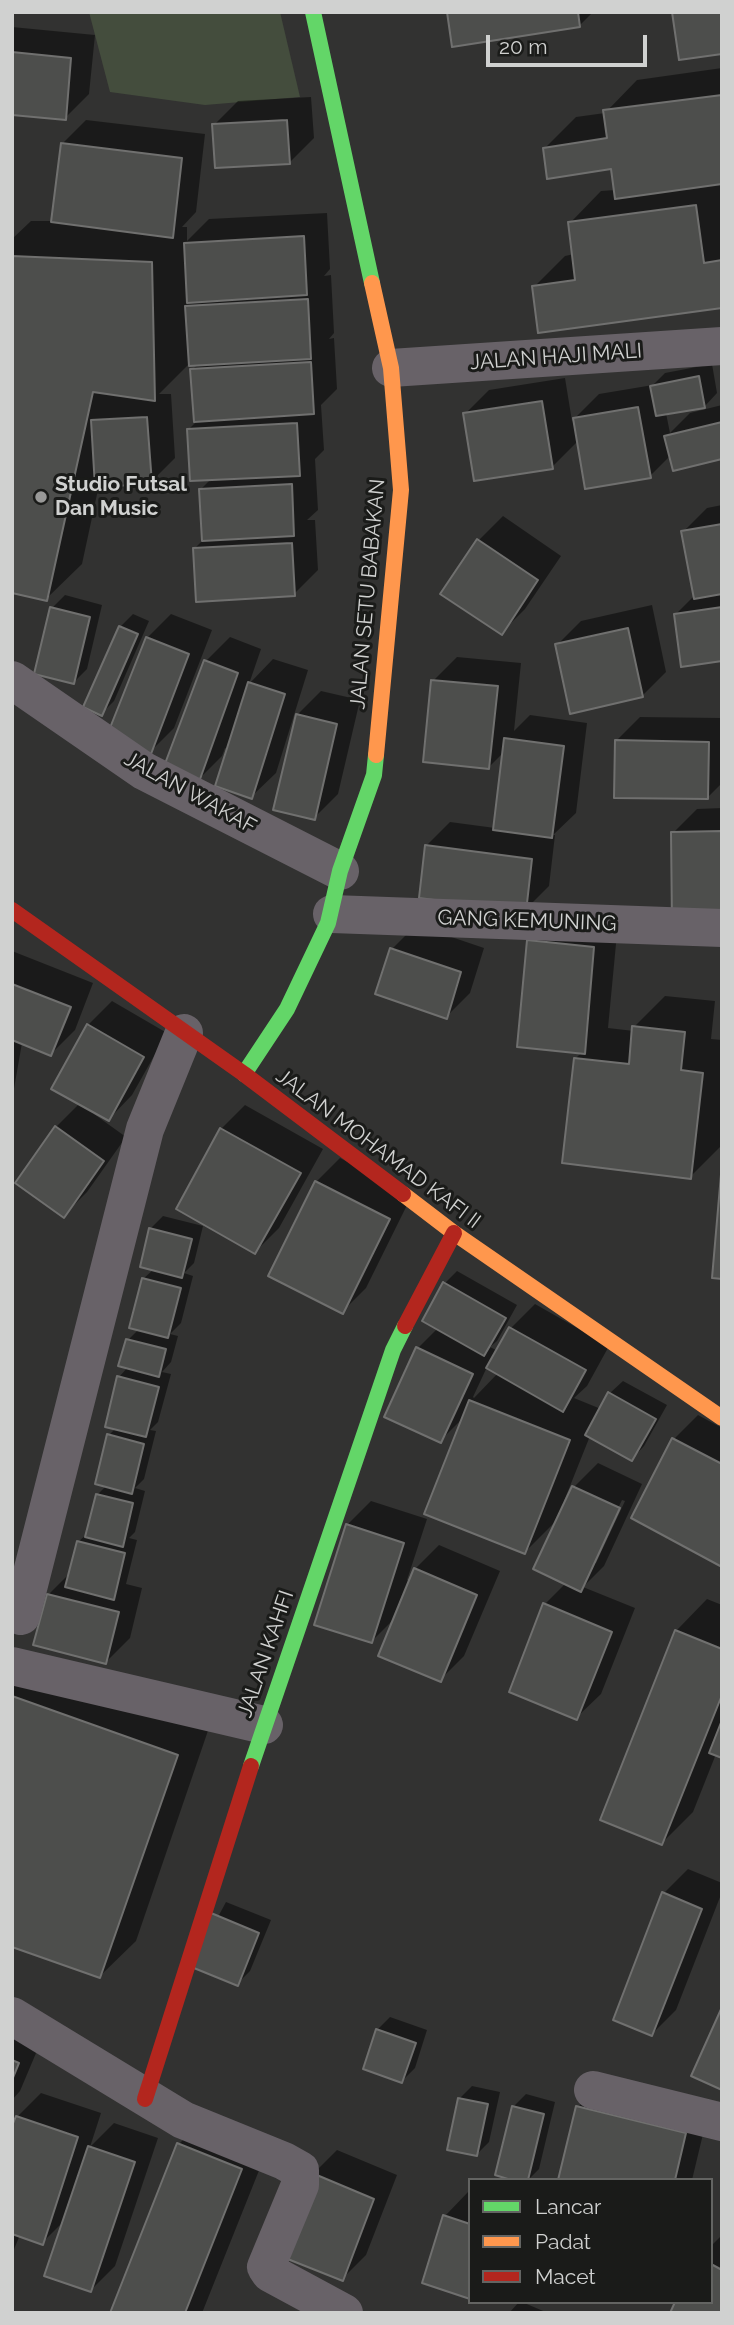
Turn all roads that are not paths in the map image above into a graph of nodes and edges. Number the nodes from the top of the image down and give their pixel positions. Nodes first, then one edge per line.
1 (313, 12) edge
2 (722, 346) edge
3 (391, 368) junction
4 (12, 681) edge
5 (340, 872) junction
6 (12, 910) edge
7 (330, 918) junction
8 (722, 928) edge
9 (184, 1033) junction
10 (244, 1074) junction
11 (454, 1233) junction
12 (722, 1418) edge
13 (22, 1616) dead end
14 (12, 1666) edge
15 (264, 1725) junction
16 (12, 2016) edge
17 (593, 2090) dead end
18 (145, 2099) junction
19 (722, 2122) edge
20 (344, 2313) edge

1 - 3 street, JALAN SETU BABAKAN
2 - 3 street, JALAN HAJI MALI
3 - 5 street, JALAN SETU BABAKAN
4 - 5 street, JALAN WAKAF
5 - 7 street, JALAN SETU BABAKAN
6 - 9 street, JALAN MOHAMAD KAFI II
7 - 8 street, GANG KEMUNING
7 - 10 street, JALAN SETU BABAKAN
9 - 10 street, JALAN MOHAMAD KAFI II
9 - 13 street
10 - 11 street, JALAN MOHAMAD KAFI II
11 - 12 street, JALAN MOHAMAD KAFI II
11 - 15 street, JALAN KAHFI
14 - 15 street
15 - 18 street, JALAN KAHFI
16 - 18 street
17 - 19 street
18 - 20 street

